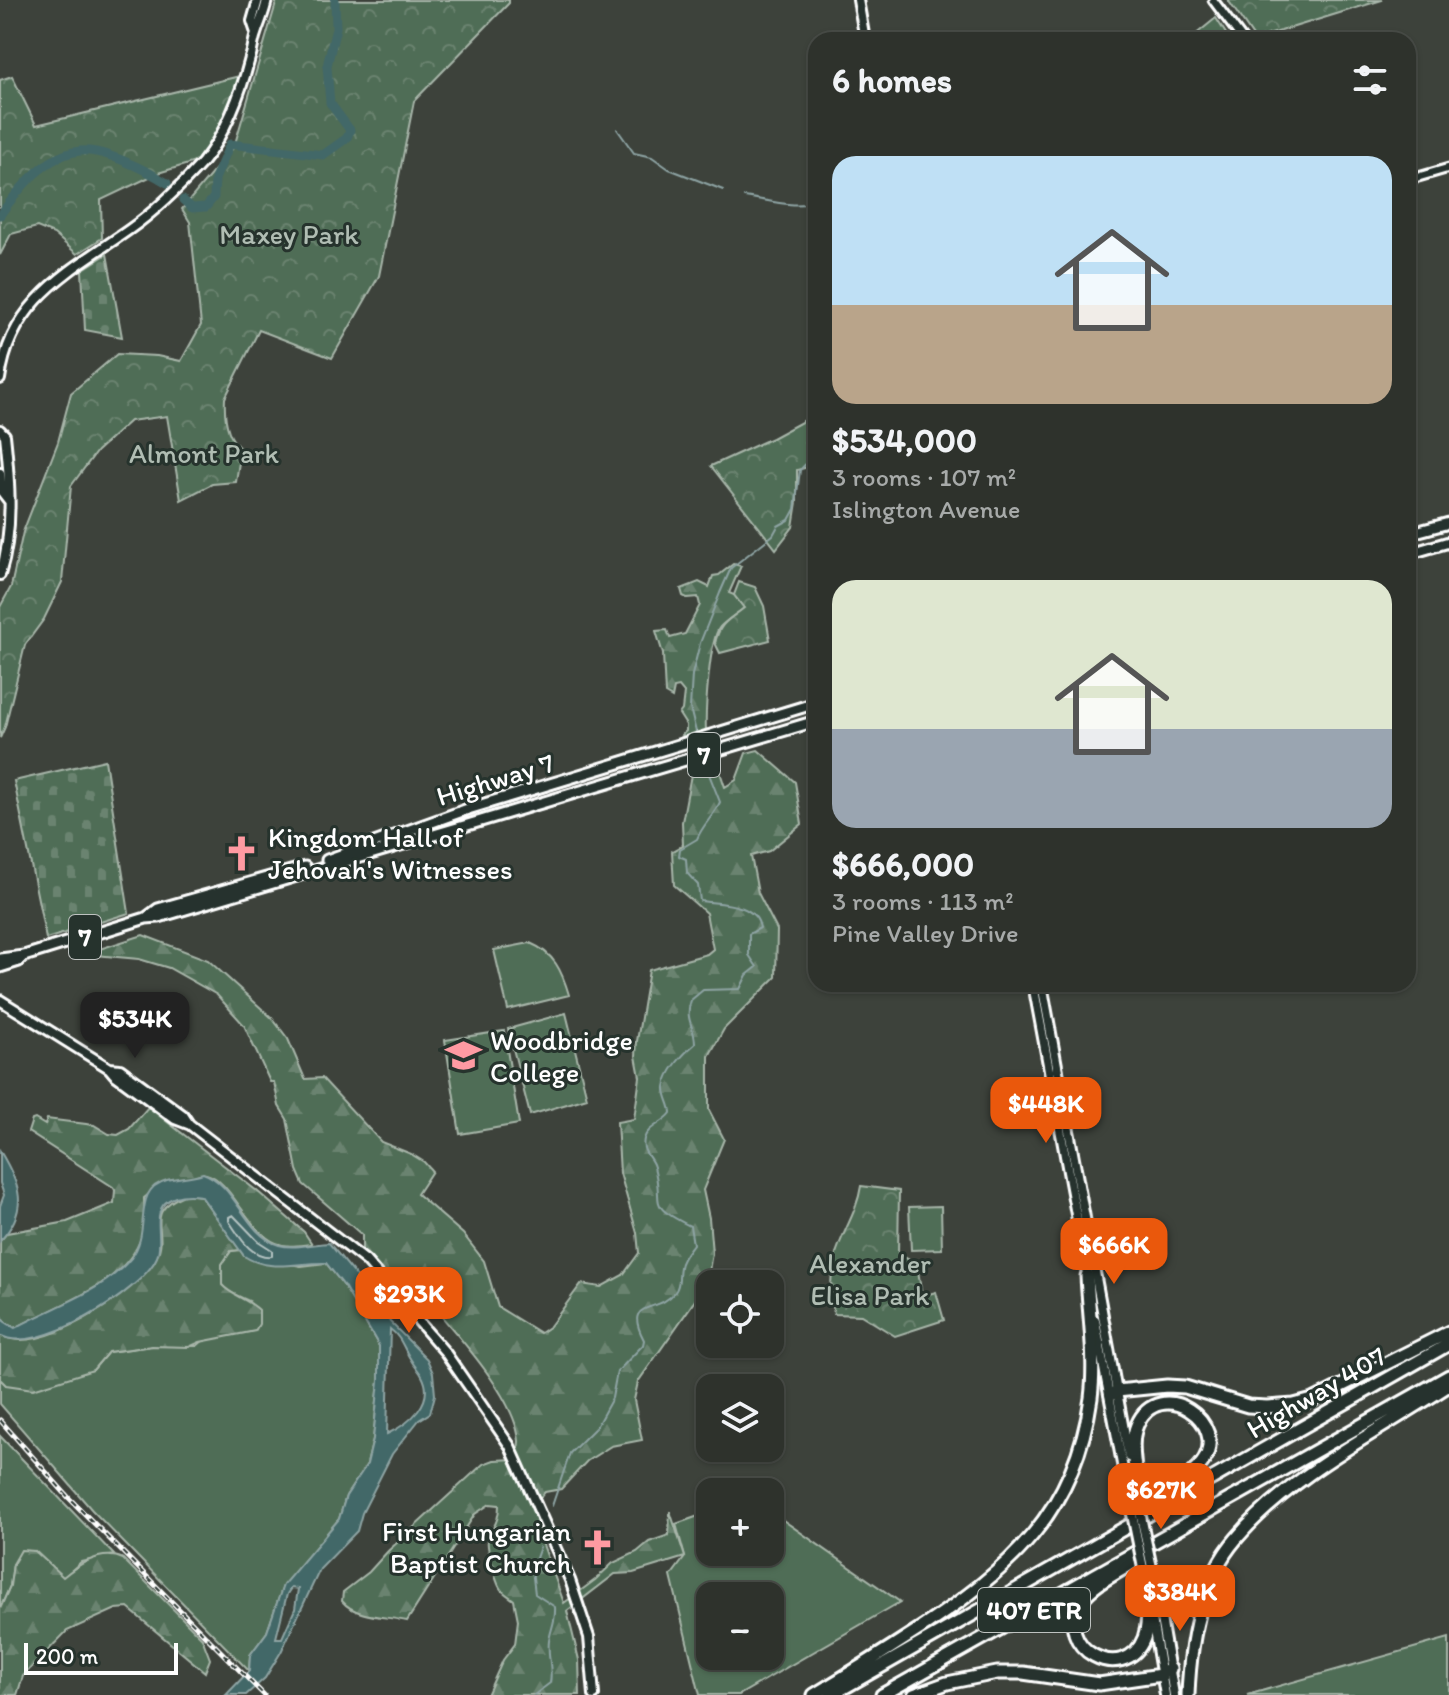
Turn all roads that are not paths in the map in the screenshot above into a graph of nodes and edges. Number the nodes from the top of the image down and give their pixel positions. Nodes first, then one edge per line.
1 (258, 0) edge
2 (267, 0) edge
3 (858, 0) edge
4 (1213, 0) edge
5 (864, 32) edge
6 (1237, 32) edge
7 (256, 33) junction
8 (1449, 168) edge
9 (1416, 178) edge
10 (0, 379) edge
11 (0, 430) edge
12 (4, 454) edge
13 (0, 473) edge
14 (9, 501) junction
15 (1449, 523) edge
16 (1416, 532) edge
17 (1449, 542) edge
18 (1416, 552) edge
19 (0, 575) edge
20 (808, 705) edge
21 (808, 723) edge
22 (146, 918) junction
23 (24, 956) junction
24 (0, 959) edge
25 (0, 967) edge
26 (0, 990) edge
27 (1034, 992) edge
28 (1043, 992) edge
29 (3, 1000) edge
30 (1087, 1276) junction
31 (1449, 1332) edge
32 (1449, 1344) edge
33 (1449, 1376) edge
34 (1449, 1385) edge
35 (1114, 1393) junction
36 (1132, 1479) junction
37 (1136, 1493) joint
38 (1185, 1526) junction
39 (1124, 1528) junction
40 (1148, 1581) junction
41 (1166, 1672) junction
42 (594, 1695) edge
43 (814, 1695) edge
44 (831, 1695) edge
45 (882, 1695) edge
46 (914, 1695) edge
47 (1165, 1695) edge
48 (1174, 1695) edge
49 (1188, 1695) edge

1 - 7 main road
2 - 7 main road
3 - 5 main road
4 - 6 street
7 - 10 main road
8 - 9 street
11 - 12 main road
12 - 14 main road
13 - 14 main road
14 - 19 main road
15 - 16 main road
17 - 18 main road
20 - 22 main road, Highway 7 / 7
21 - 22 main road, Highway 7 / 7
22 - 23 main road, Highway 7 / 7
23 - 24 main road, Highway 7 / 7
23 - 25 main road, Highway 7 / 7
26 - 29 main road
27 - 30 main road
28 - 35 main road
29 - 42 main road
30 - 35 main road
30 - 43 highway
31 - 35 highway
32 - 39 highway, Highway 407 / 407 ETR
33 - 38 highway, Highway 407 / 407 ETR
34 - 49 highway
35 - 36 main road
36 - 37 highway
36 - 39 highway
36 - 40 main road, bridge
37 - 40 main road, bridge
38 - 40 highway
38 - 45 highway, Highway 407 / 407 ETR
39 - 44 highway, Highway 407 / 407 ETR
40 - 41 main road
41 - 46 highway
41 - 47 main road
41 - 48 main road

